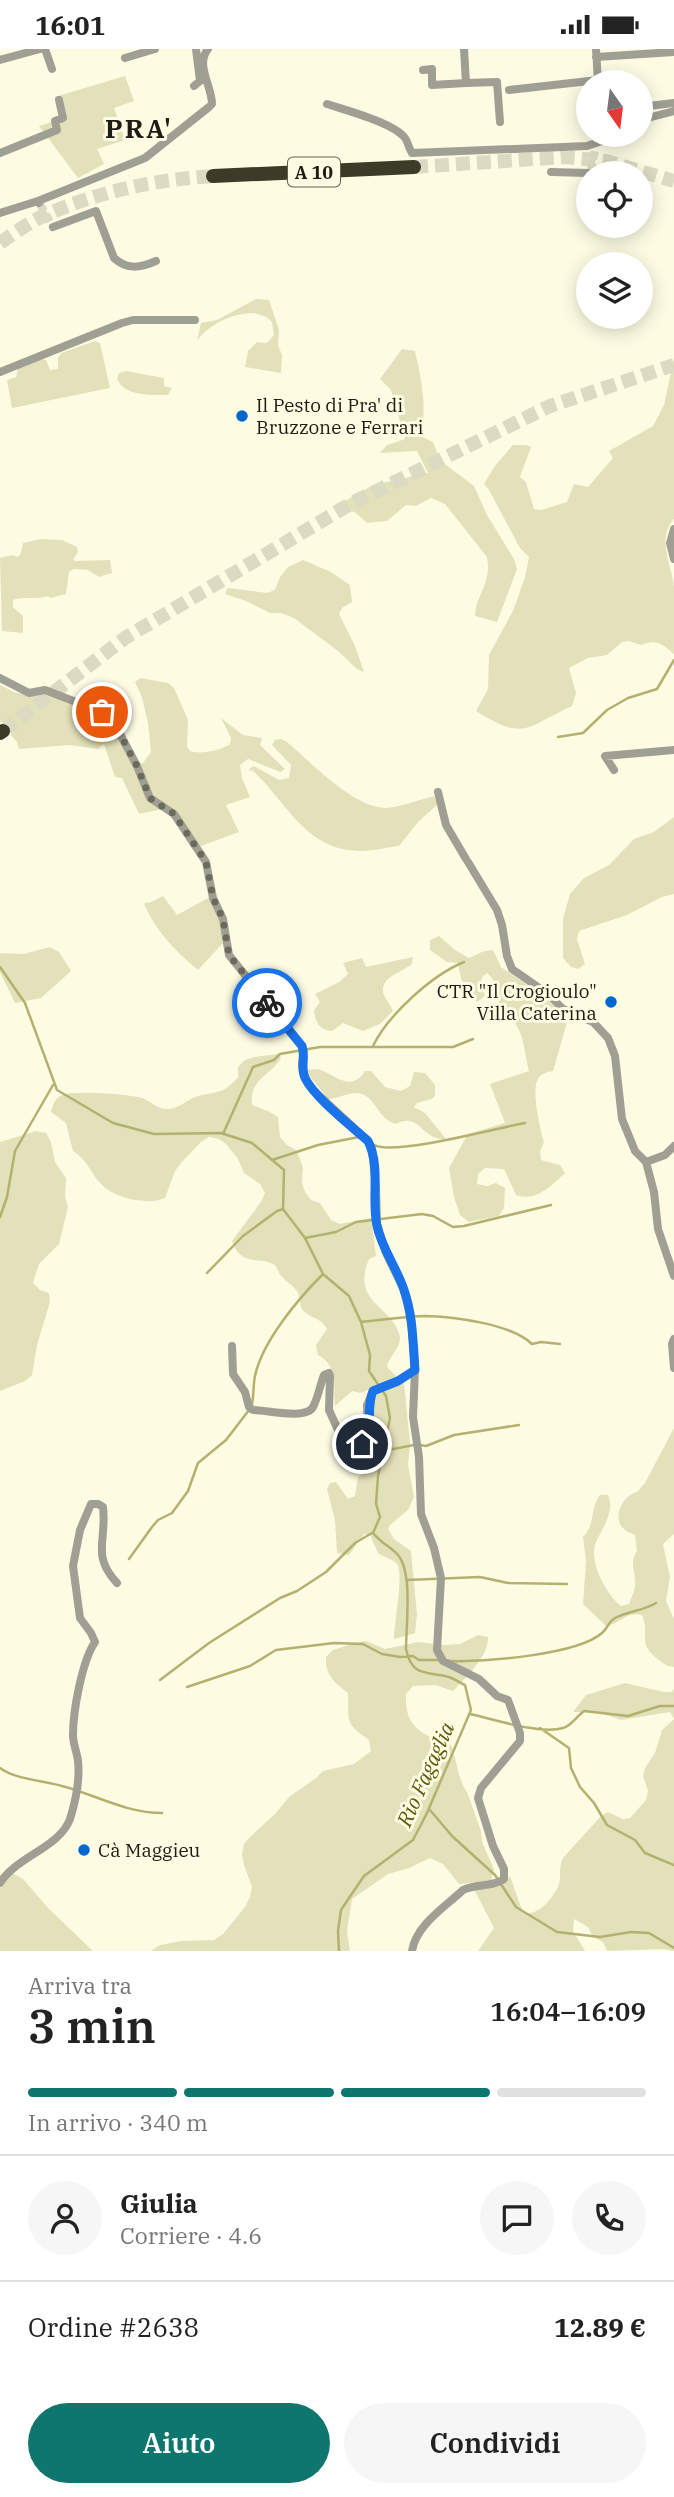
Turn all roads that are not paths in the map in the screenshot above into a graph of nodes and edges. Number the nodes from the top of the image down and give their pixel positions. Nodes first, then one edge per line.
1 (40, 49) edge
2 (45, 49) edge
3 (155, 49) edge
4 (196, 49) edge
5 (208, 49) edge
6 (464, 49) edge
7 (674, 52) edge
8 (596, 53) edge
9 (125, 58) dead end
10 (0, 60) edge
11 (52, 69) dead end
12 (423, 69) dead end
13 (466, 83) junction
14 (576, 83) edge
15 (194, 86) dead end
16 (509, 90) dead end
17 (59, 100) dead end
18 (674, 103) edge
19 (327, 104) dead end
20 (653, 105) edge
21 (674, 111) edge
22 (653, 117) edge
23 (500, 122) dead end
24 (576, 146) edge
25 (598, 147) edge
26 (595, 150) tunnel mouth
27 (0, 153) edge
28 (415, 167) tunnel mouth
29 (551, 172) dead end
30 (576, 172) edge
31 (213, 176) tunnel mouth
32 (0, 213) edge
33 (53, 227) dead end
34 (156, 261) dead end
35 (194, 320) dead end
36 (0, 372) edge
37 (674, 529) edge
38 (674, 559) edge
39 (0, 678) edge
40 (674, 750) edge
41 (614, 770) dead end
42 (438, 792) dead end
43 (674, 1146) edge
44 (646, 1162) junction
45 (674, 1276) edge
46 (674, 1339) edge
47 (232, 1346) dead end
48 (674, 1368) edge
49 (415, 1370) junction
50 (117, 1583) dead end
51 (0, 1882) edge
52 (412, 1951) edge

1 - 10 street
2 - 11 street
3 - 9 street
4 - 15 street
5 - 32 street
6 - 13 street
7 - 8 street
12 - 13 street
13 - 23 street
14 - 16 street
17 - 27 street
18 - 20 street
19 - 24 street
21 - 22 street
25 - 26 street
28 - 31 highway, A 10
29 - 30 street
33 - 34 street
35 - 36 street
37 - 38 street
39 - 49 street
40 - 41 street
42 - 44 street
43 - 44 street
44 - 45 street
46 - 48 street
47 - 49 street
49 - 52 street
50 - 51 street

